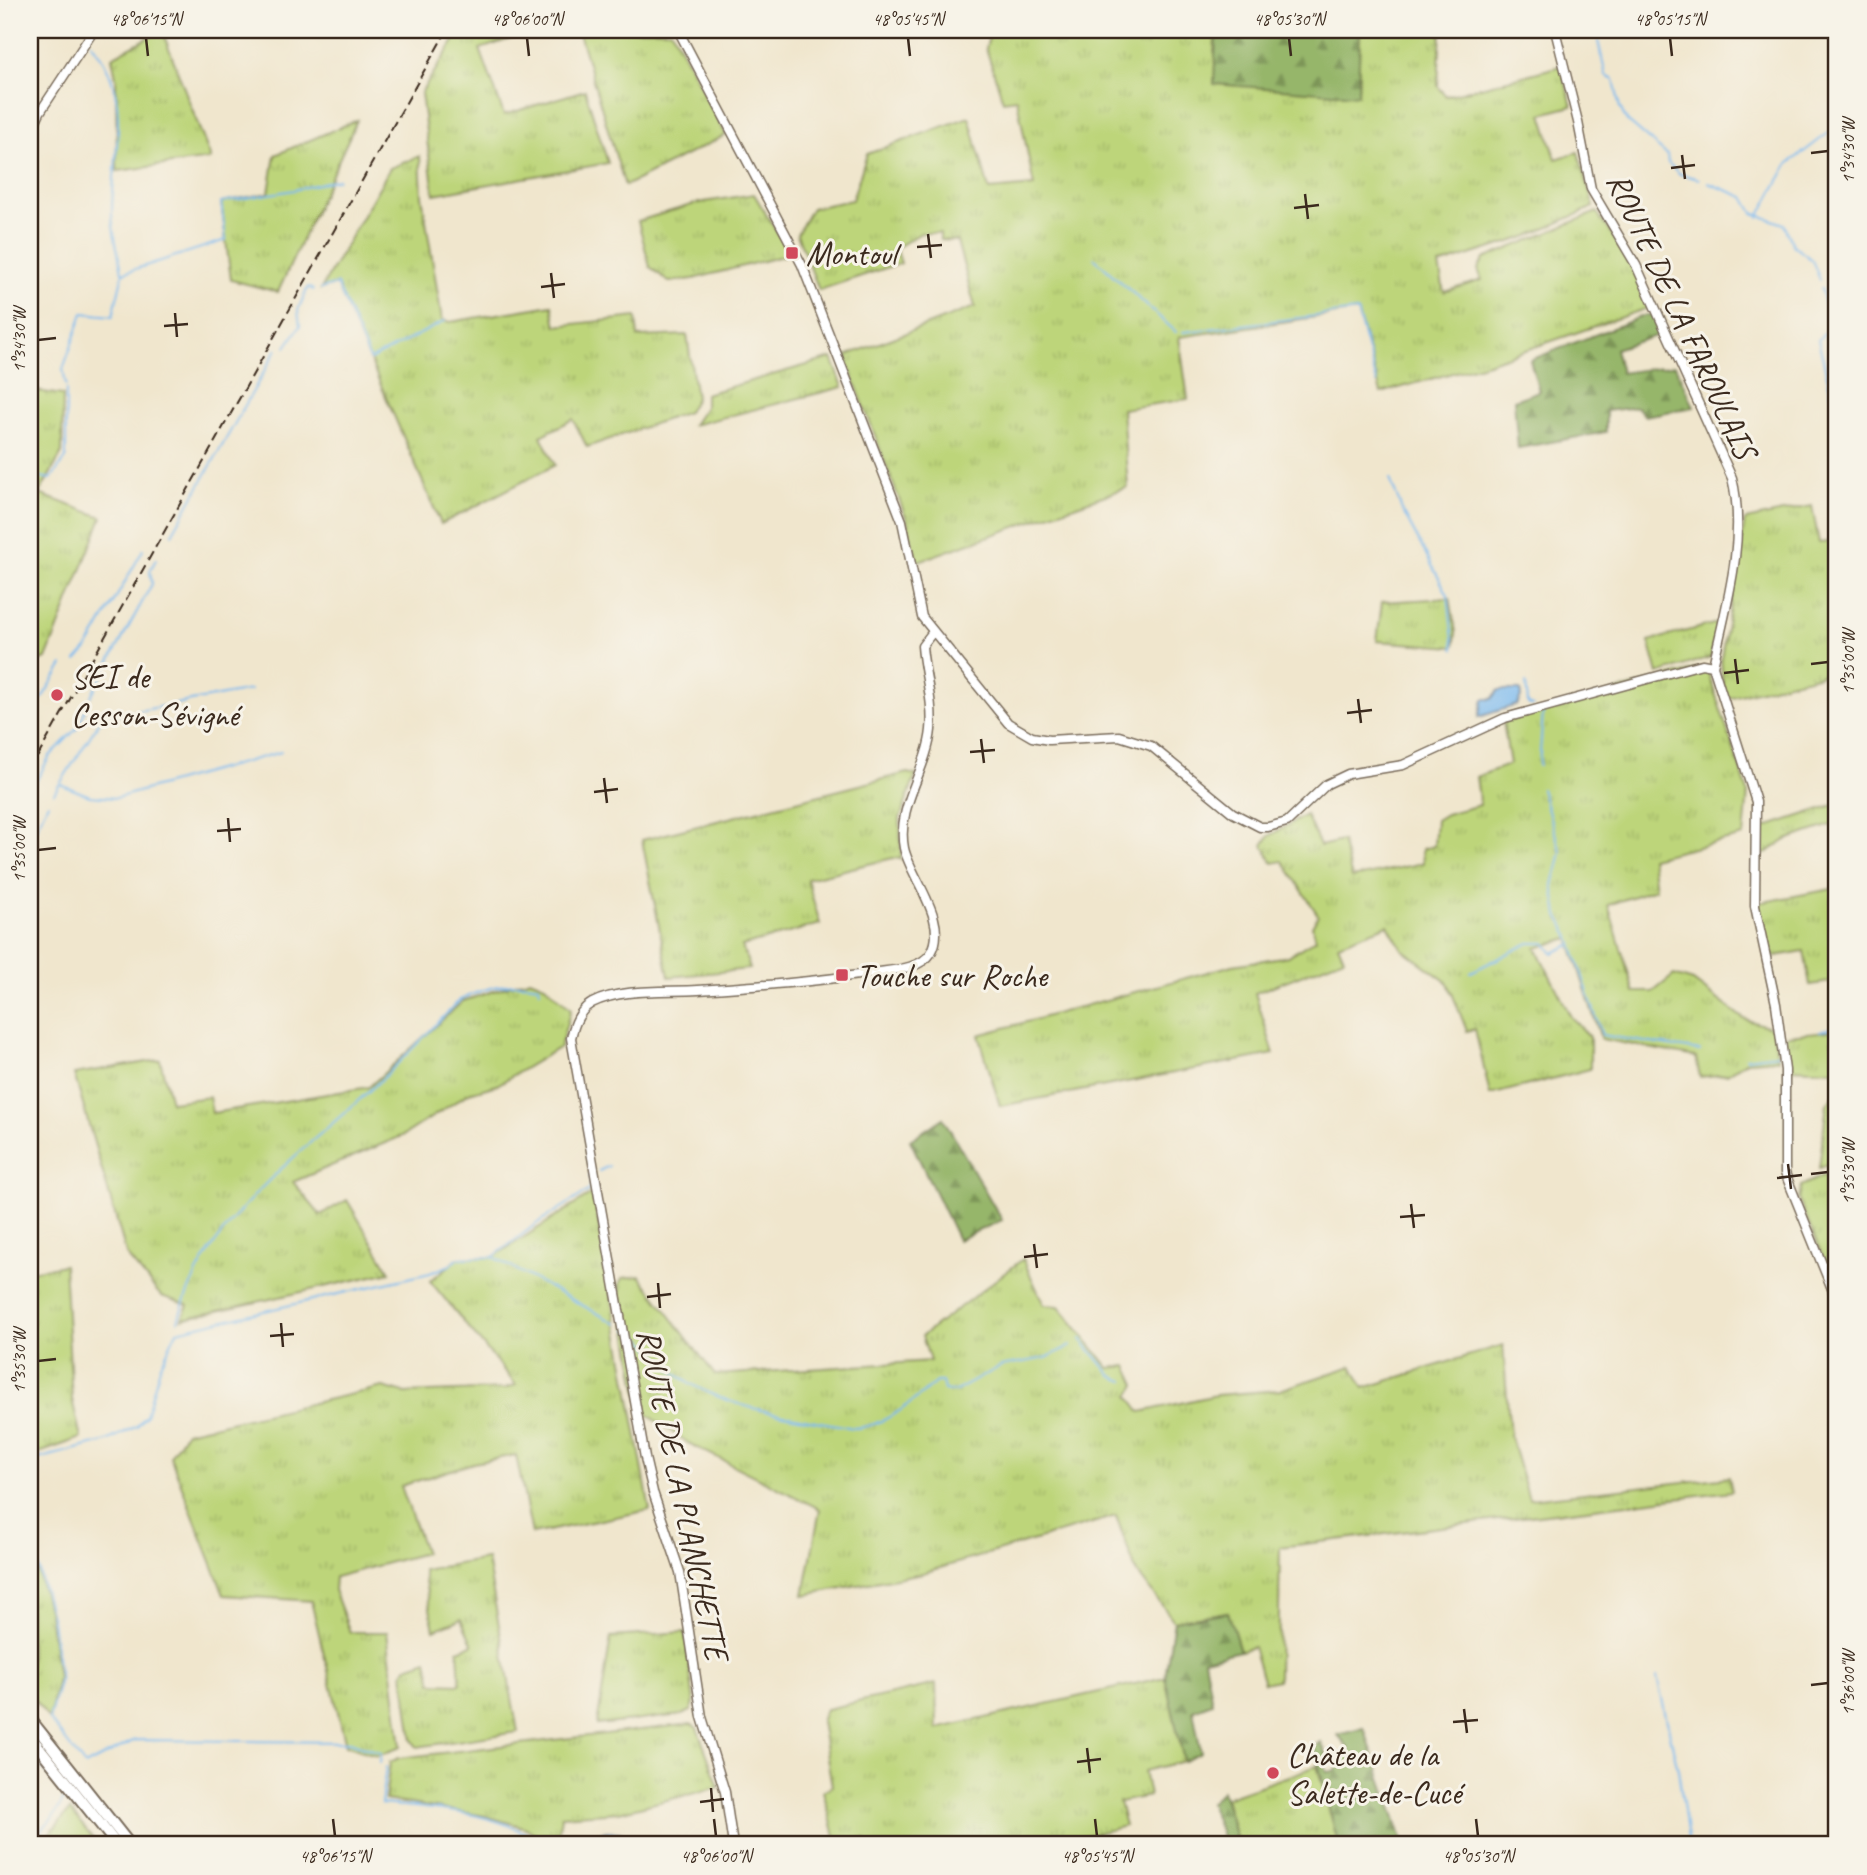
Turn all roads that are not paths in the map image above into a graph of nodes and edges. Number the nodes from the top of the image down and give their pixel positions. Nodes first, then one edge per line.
1 (94, 30) edge
2 (678, 30) edge
3 (1555, 30) edge
4 (30, 134) edge
5 (932, 633) junction
6 (1713, 666) junction
7 (1837, 1301) edge
8 (30, 1719) edge
9 (30, 1736) edge
10 (117, 1845) edge
11 (130, 1845) edge
12 (733, 1845) edge

1 - 4 street
2 - 5 street
3 - 6 street, ROUTE DE LA FAROULAIS
5 - 6 street
5 - 12 street, ROUTE DE LA PLANCHETTE
6 - 7 street
8 - 11 highway
9 - 10 highway

